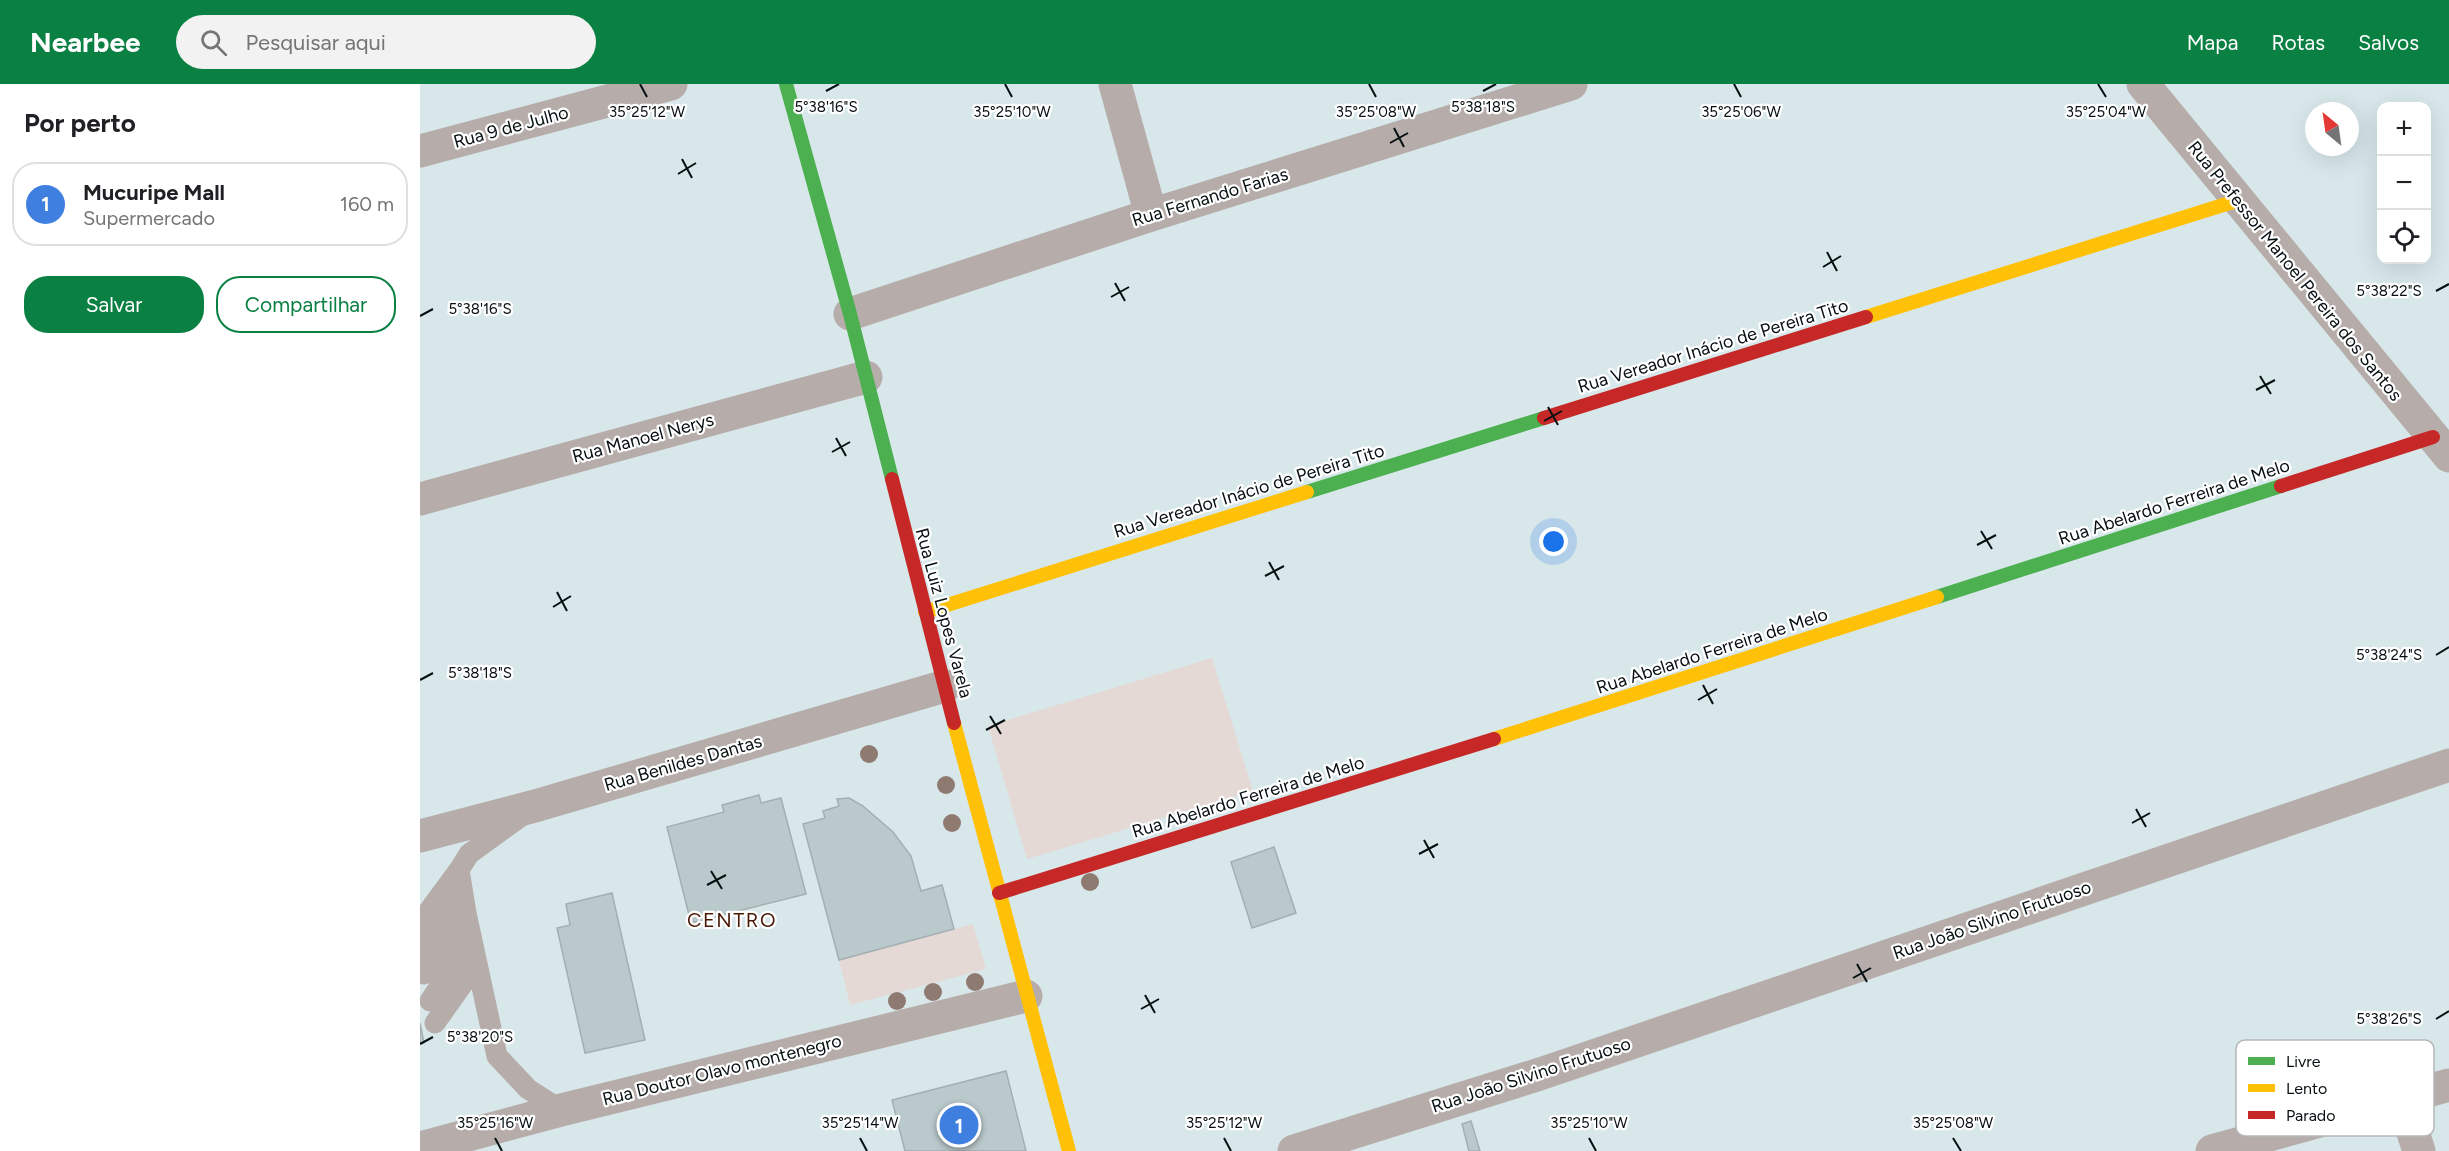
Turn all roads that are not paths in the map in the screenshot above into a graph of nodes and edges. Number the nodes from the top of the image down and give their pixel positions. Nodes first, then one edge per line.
1 (671, 84) edge
2 (786, 84) edge
3 (1116, 84) edge
4 (1572, 84) edge
5 (2143, 84) edge
6 (420, 151) edge
7 (2236, 201) junction
8 (1151, 215) junction
9 (850, 314) junction
10 (866, 377) junction
11 (2441, 447) edge
12 (420, 499) edge
13 (925, 612) junction
14 (945, 686) junction
15 (2449, 765) edge
16 (535, 806) junction
17 (420, 836) edge
18 (460, 880) junction
19 (999, 893) junction
20 (466, 914) junction
21 (420, 922) edge
22 (471, 939) junction
23 (420, 950) edge
24 (477, 964) junction
25 (424, 974) dead end
26 (1026, 996) junction
27 (430, 1001) dead end
28 (435, 1023) dead end
29 (2449, 1085) edge
30 (2434, 1089) edge
31 (561, 1110) junction
32 (2267, 1136) edge
33 (2414, 1136) edge
34 (420, 1148) edge
35 (1069, 1151) edge
36 (1294, 1151) edge
37 (2212, 1151) edge
38 (2419, 1151) edge

1 - 6 street, Rua 9 de Julho
2 - 9 street, Rua Luiz Lopes Varela
3 - 8 street
4 - 8 street, Rua Fernando Farias
5 - 7 street, Rua Prefessor Manoel Pereira dos Santos
7 - 11 street, Rua Prefessor Manoel Pereira dos Santos
7 - 13 street, Rua Vereador Inácio de Pereira Tito
8 - 9 street, Rua Fernando Farias
9 - 10 street, Rua Luiz Lopes Varela
10 - 12 street, Rua Manoel Nerys
10 - 13 street, Rua Luiz Lopes Varela
11 - 19 street, Rua Abelardo Ferreira de Melo
13 - 14 street, Rua Luiz Lopes Varela
14 - 16 street, Rua Benildes Dantas
14 - 19 street, Rua Luiz Lopes Varela
15 - 36 street, Rua João Silvino Frutuoso
16 - 17 street, Rua Benildes Dantas
16 - 18 lane
18 - 20 lane
18 - 21 lane
18 - 23 lane
19 - 26 street, Rua Luiz Lopes Varela
20 - 22 lane
20 - 25 lane
22 - 24 lane
22 - 27 lane
24 - 28 lane
24 - 31 lane
26 - 31 street, Rua Doutor Olavo montenegro
26 - 35 street, Rua Luiz Lopes Varela
29 - 30 street
31 - 34 street, Rua Doutor Olavo montenegro
32 - 37 street
33 - 38 street

